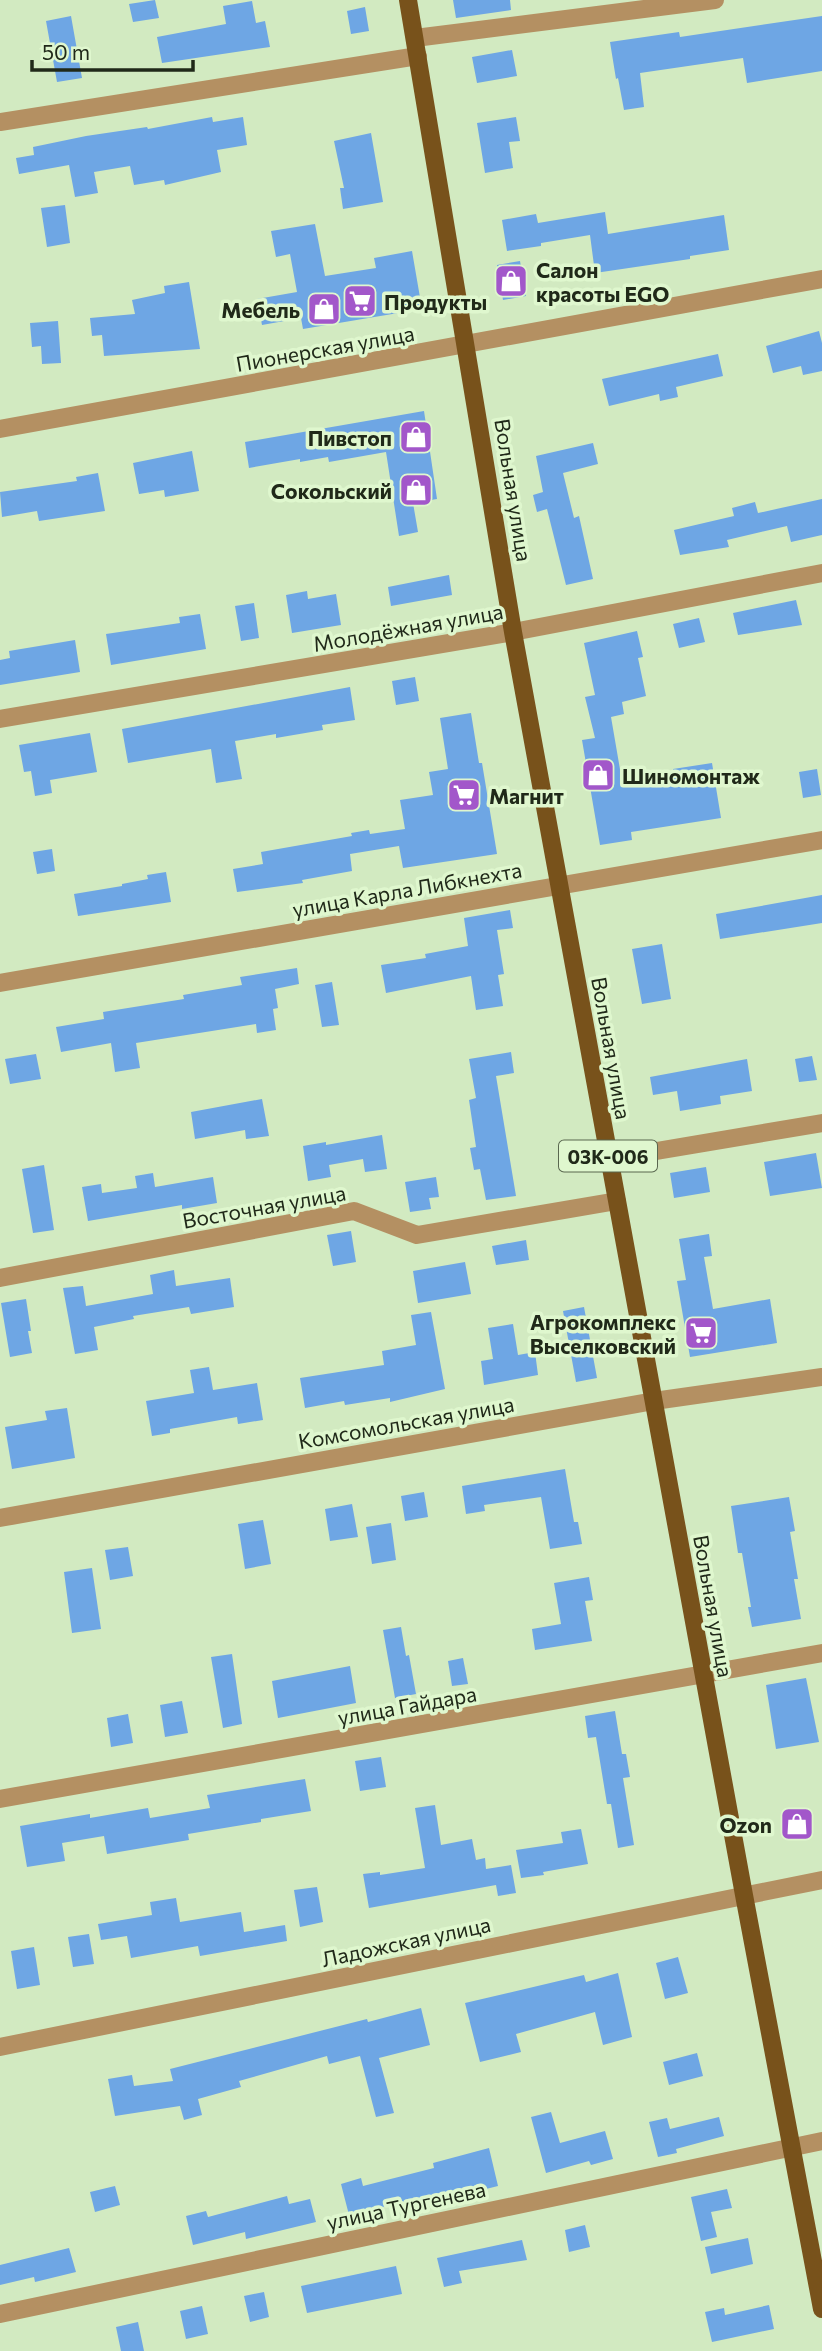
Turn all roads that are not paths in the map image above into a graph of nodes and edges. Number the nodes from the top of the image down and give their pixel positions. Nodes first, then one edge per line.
1 (408, 0) edge
2 (715, 0) edge
3 (417, 47) junction
4 (0, 122) edge
5 (822, 279) edge
6 (467, 344) junction
7 (0, 429) edge
8 (822, 573) edge
9 (513, 632) junction
10 (0, 719) edge
11 (822, 840) edge
12 (559, 886) junction
13 (0, 983) edge
14 (822, 1123) edge
15 (609, 1159) junction
16 (617, 1201) junction
17 (0, 1278) edge
18 (822, 1377) edge
19 (654, 1401) junction
20 (0, 1518) edge
21 (822, 1653) edge
22 (704, 1675) junction
23 (0, 1799) edge
24 (822, 1880) edge
25 (744, 1895) junction
26 (0, 2048) edge
27 (822, 2141) edge
28 (793, 2146) junction
29 (822, 2309) edge
30 (0, 2314) edge

1 - 3 main road, Вольная улица / 03К-006
2 - 3 street
3 - 4 street
3 - 6 main road, Вольная улица / 03К-006
5 - 6 street, Пионерская улица
6 - 7 street, Пионерская улица
6 - 9 main road, Вольная улица / 03К-006
8 - 9 street, Молодёжная улица
9 - 10 street, Молодёжная улица
9 - 12 main road, Вольная улица / 03К-006
11 - 12 street, улица Карла Либкнехта
12 - 13 street, улица Карла Либкнехта
12 - 15 main road, Вольная улица / 03К-006
14 - 15 street
15 - 16 main road, Вольная улица / 03К-006
16 - 17 street, Восточная улица
16 - 19 main road, Вольная улица / 03К-006
18 - 19 street, Комсомольская улица
19 - 20 street, Комсомольская улица
19 - 22 main road, Вольная улица / 03К-006
21 - 22 street, улица Гайдара
22 - 23 street, улица Гайдара
22 - 25 main road, Вольная улица / 03К-006
24 - 25 street, Ладожская улица
25 - 26 street, Ладожская улица
25 - 28 main road, Вольная улица / 03К-006
27 - 28 street, улица Тургенева
28 - 29 main road, Вольная улица / 03К-006
28 - 30 street, улица Тургенева

